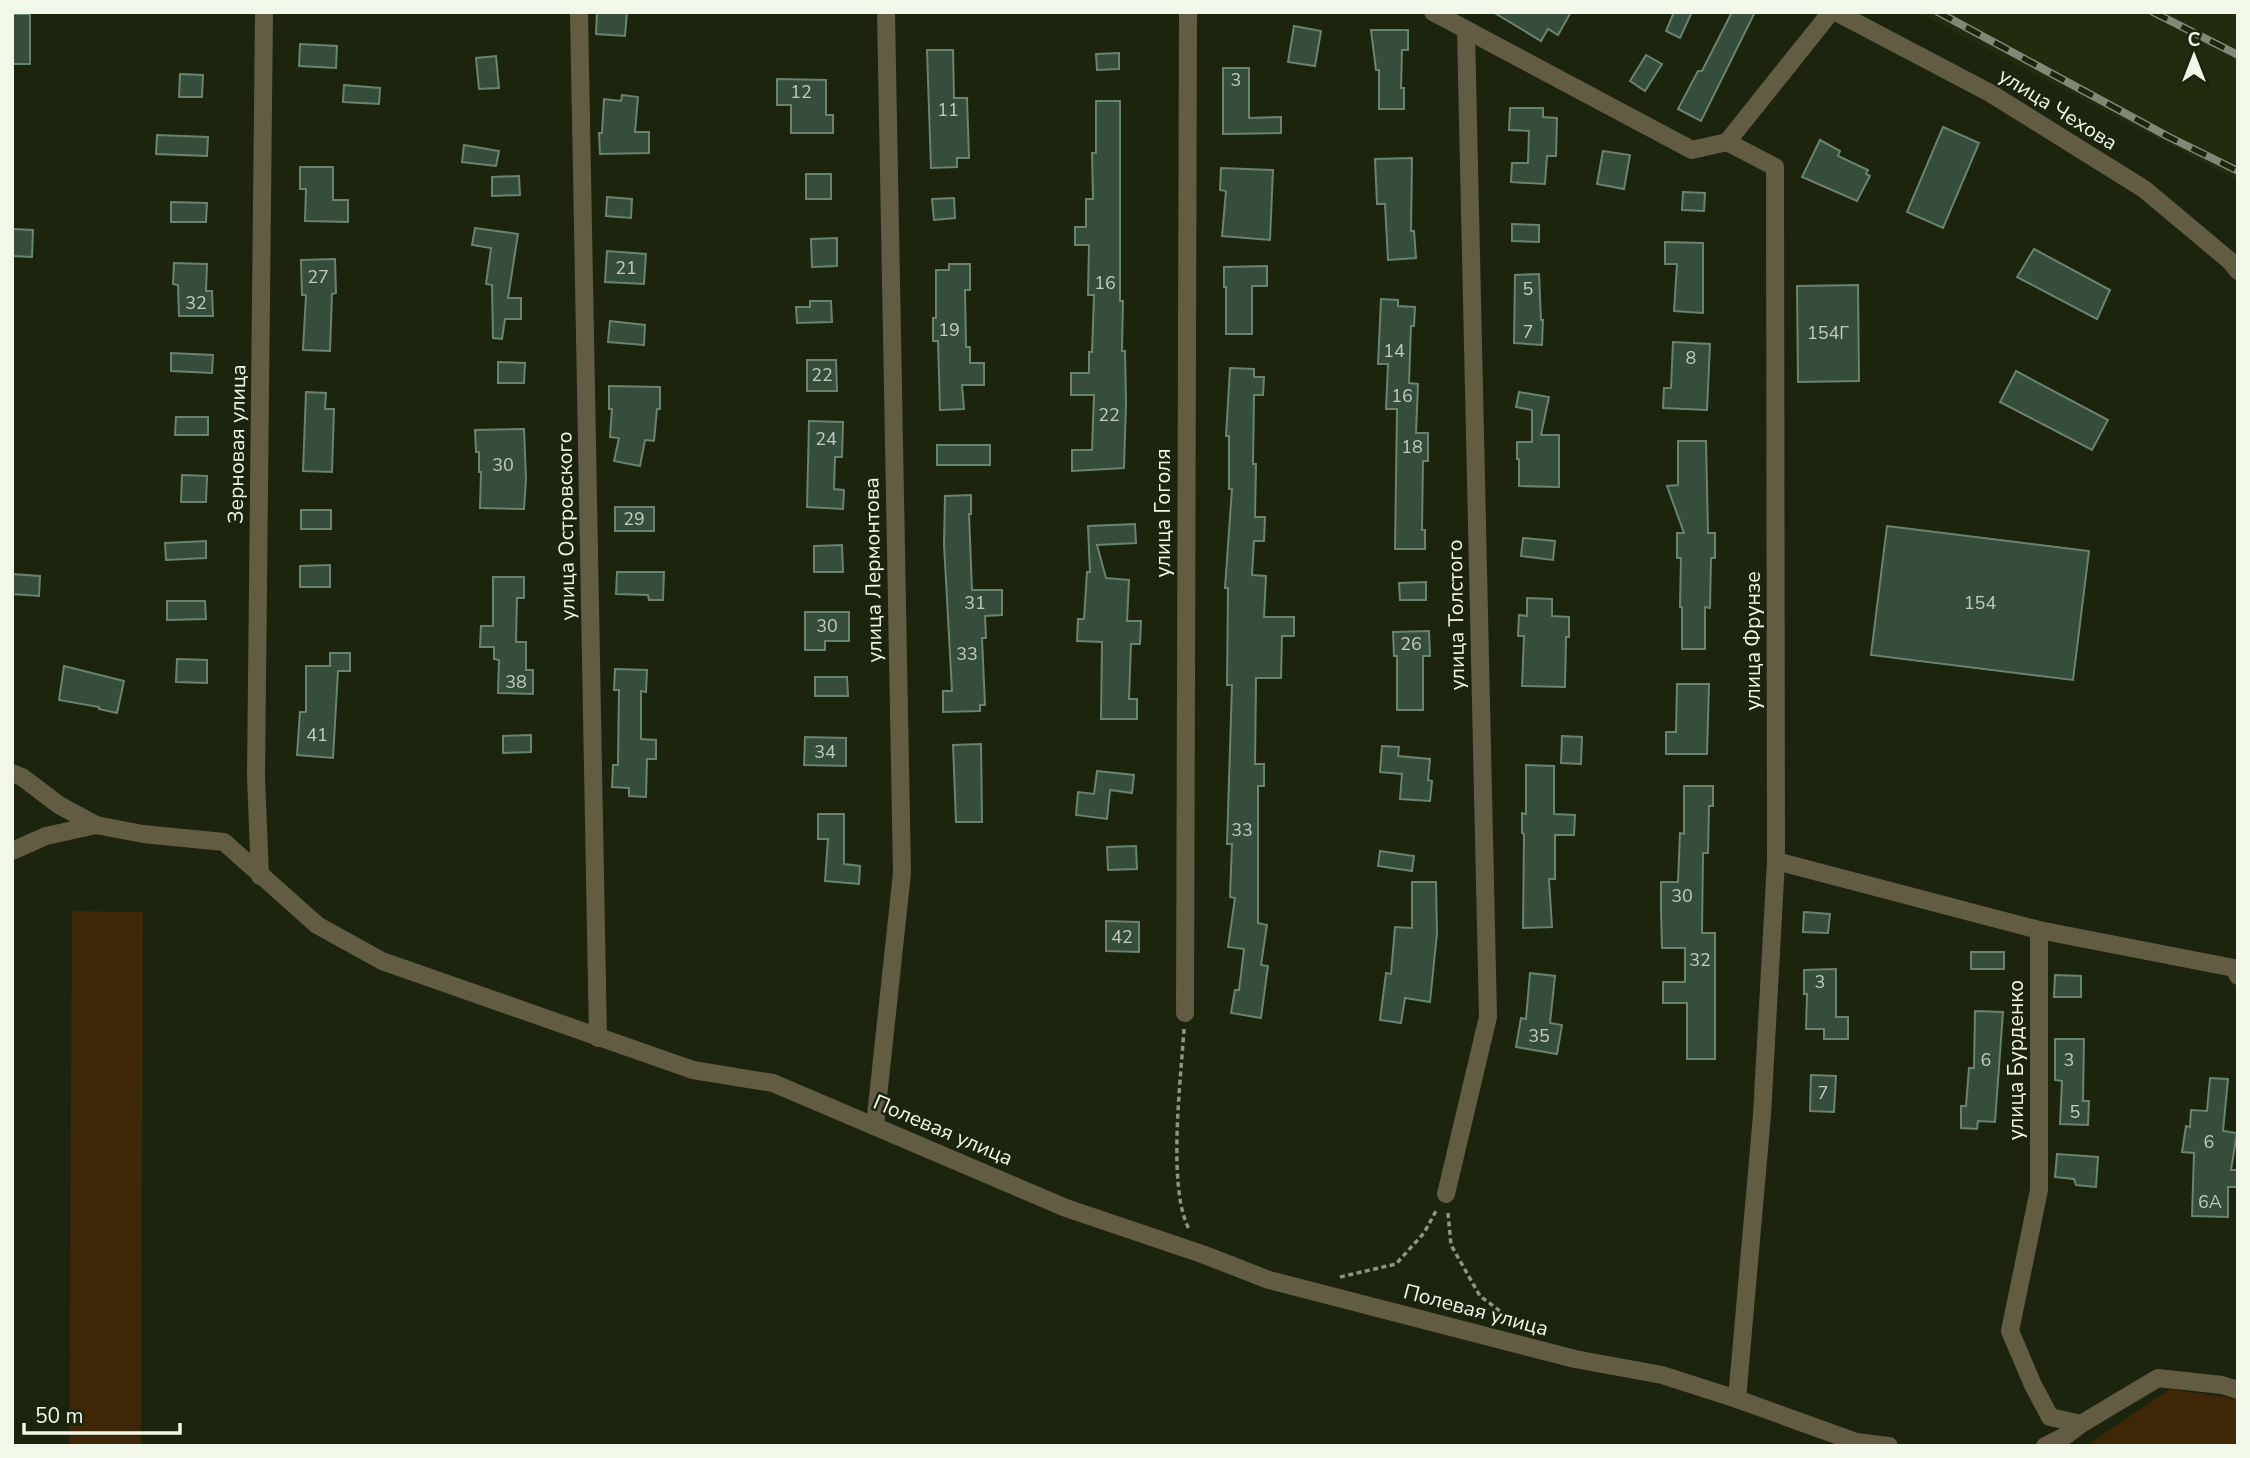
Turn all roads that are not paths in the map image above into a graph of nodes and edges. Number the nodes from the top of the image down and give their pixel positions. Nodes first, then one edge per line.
1 (264, 12) edge
2 (579, 12) edge
3 (886, 12) edge
4 (1188, 12) edge
5 (1433, 12) edge
6 (1833, 12) edge
7 (1466, 31) junction
8 (1727, 142) junction
9 (2238, 271) edge
10 (12, 773) edge
11 (96, 825) junction
12 (12, 851) edge
13 (1776, 861) junction
14 (260, 876) junction
15 (2039, 930) junction
16 (2236, 972) edge
17 (1185, 1013) road end
18 (598, 1038) junction
19 (875, 1125) junction
20 (1446, 1194) road end
21 (2238, 1390) edge
22 (1737, 1399) junction
23 (2081, 1424) junction
24 (1889, 1446) edge
25 (2045, 1446) edge

1 - 14 street, Зерновая улица
2 - 18 street, улица Островского
3 - 19 street, улица Лермонтова
4 - 17 street, улица Гоголя
5 - 7 street
6 - 8 street
6 - 9 street, улица Чехова
7 - 8 street
7 - 20 street, улица Толстого
8 - 13 street, улица Фрунзе
10 - 11 street
11 - 12 street, Полевая улица
11 - 14 street, Полевая улица
13 - 15 street
13 - 22 street, улица Фрунзе
14 - 18 street, Полевая улица
15 - 16 street
15 - 23 street, улица Бурденко
18 - 19 street, Полевая улица
19 - 22 street, Полевая улица
21 - 23 street
22 - 24 street, Полевая улица
23 - 25 street

